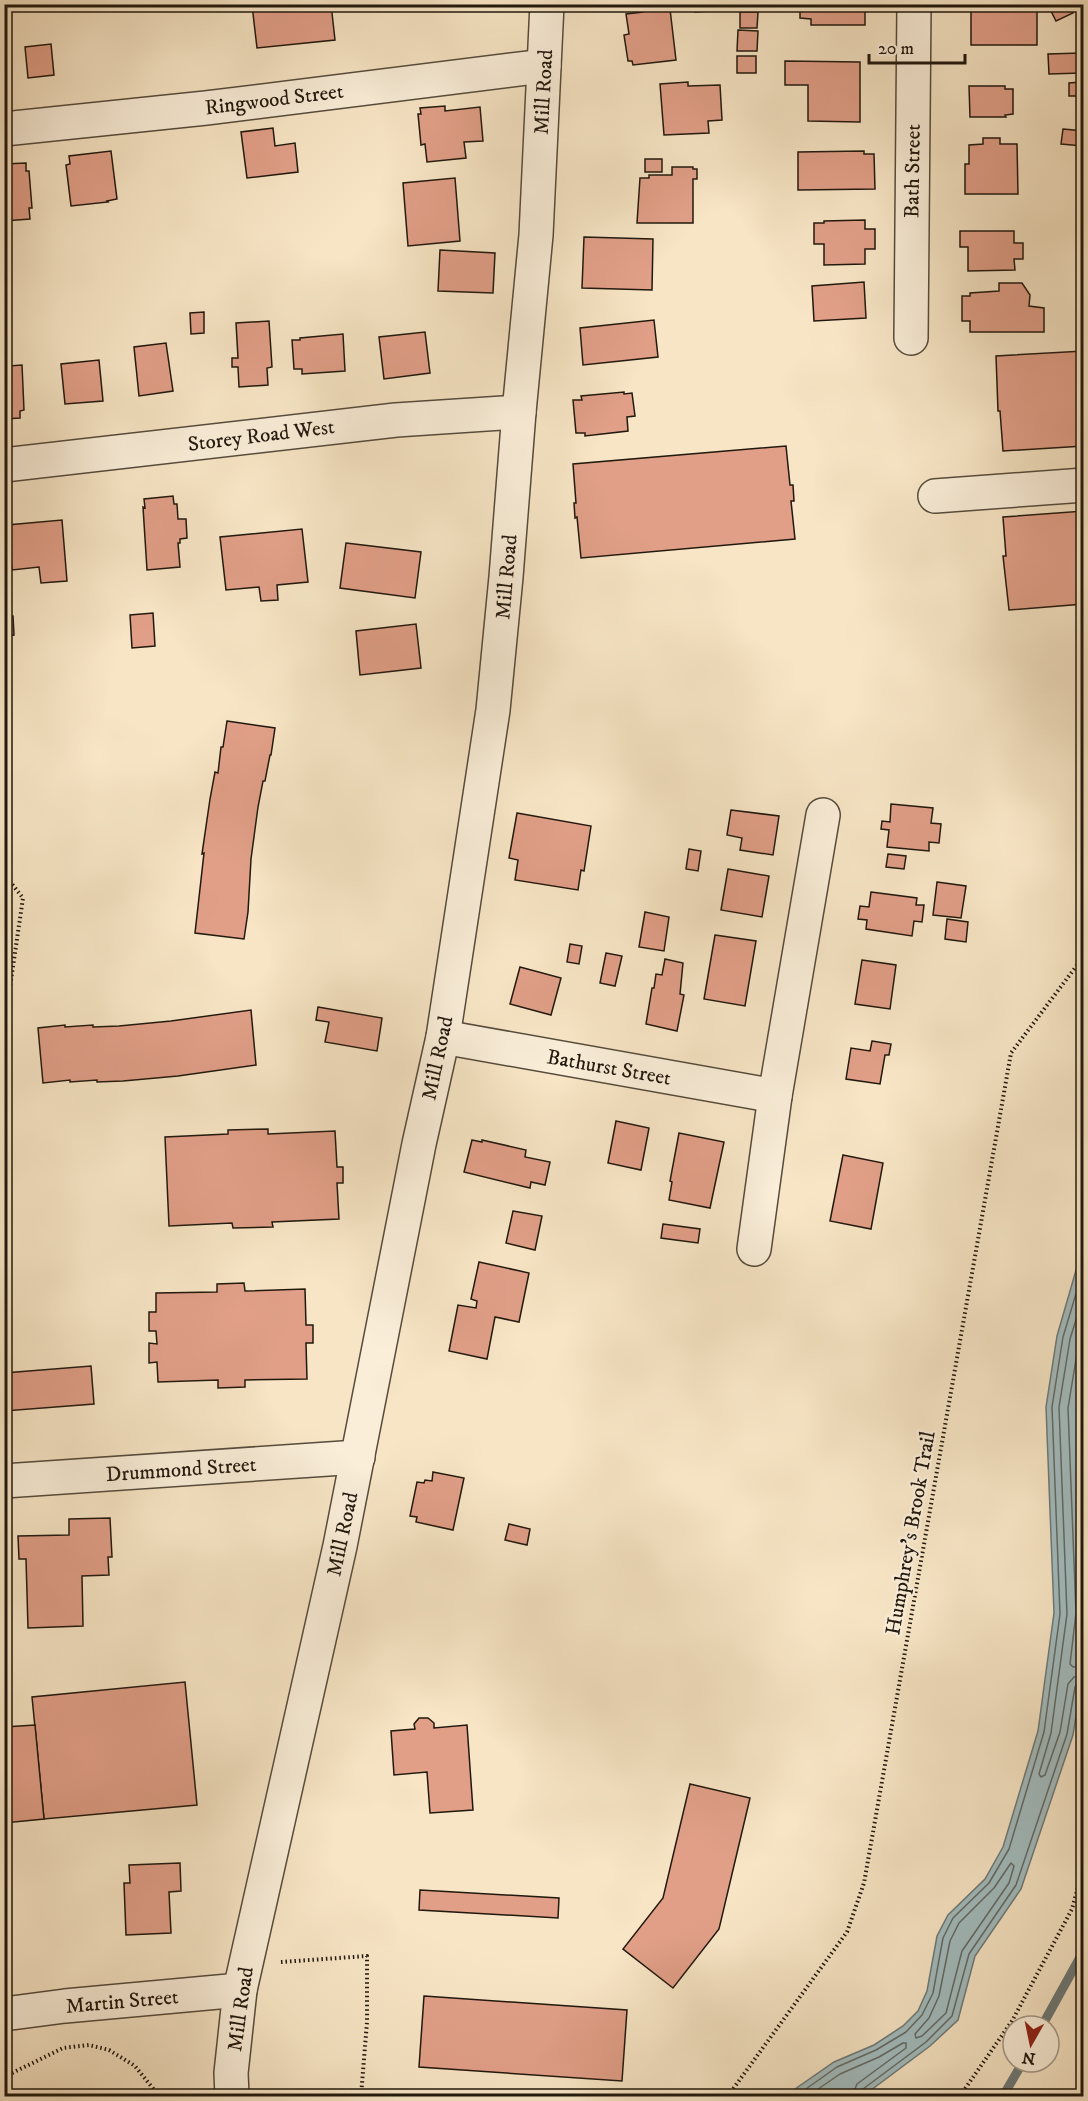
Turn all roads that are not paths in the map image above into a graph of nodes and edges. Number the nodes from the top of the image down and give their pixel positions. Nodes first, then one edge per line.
1 (547, 4) edge
2 (914, 4) edge
3 (544, 66) junction
4 (4, 129) edge
5 (911, 338) dead end
6 (519, 412) junction
7 (4, 465) edge
8 (1083, 485) edge
9 (935, 496) dead end
10 (823, 815) dead end
11 (442, 1037) junction
12 (775, 1096) junction
13 (754, 1249) dead end
14 (358, 1457) junction
15 (4, 1481) edge
16 (240, 1990) junction
17 (4, 2014) edge
18 (232, 2097) edge

1 - 3 street, Mill Road
2 - 5 street, Bath Street
3 - 4 street, Ringwood Street
3 - 6 street, Mill Road
6 - 7 street, Storey Road West
6 - 11 street, Mill Road
8 - 9 street
10 - 12 street
11 - 12 street, Bathurst Street
11 - 14 street, Mill Road
12 - 13 street
14 - 15 street, Drummond Street
14 - 16 street, Mill Road
16 - 17 street, Martin Street
16 - 18 street, Mill Road

